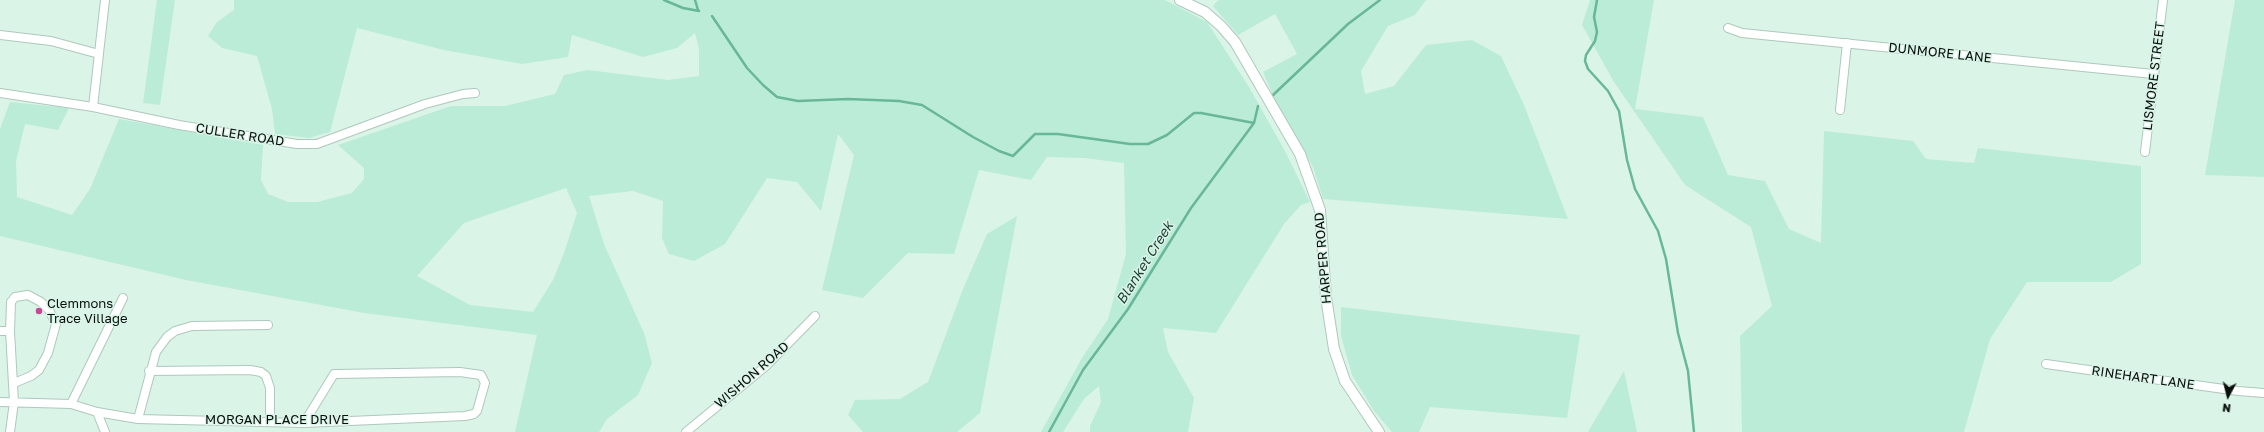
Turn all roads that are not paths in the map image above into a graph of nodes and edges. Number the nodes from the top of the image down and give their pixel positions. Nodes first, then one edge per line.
1 (105, 0) edge
2 (1180, 0) edge
3 (2163, 0) edge
4 (1728, 28) dead end
5 (0, 35) edge
6 (1847, 43) junction
7 (99, 54) junction
8 (2153, 74) junction
9 (0, 93) edge
10 (475, 93) dead end
11 (93, 107) junction
12 (1840, 110) dead end
13 (2145, 152) dead end
14 (123, 298) dead end
15 (815, 316) dead end
16 (268, 325) dead end
17 (0, 331) edge
18 (10, 331) junction
19 (2046, 364) dead end
20 (149, 371) junction
21 (14, 382) junction
22 (2264, 393) edge
23 (0, 402) edge
24 (14, 402) junction
25 (71, 404) junction
26 (97, 412) junction
27 (138, 419) junction
28 (270, 422) junction
29 (304, 423) junction
30 (10, 432) edge
31 (105, 432) edge
32 (686, 432) edge
33 (1379, 432) edge

1 - 7 street
2 - 33 street, HARPER ROAD
3 - 8 street, LISMORE STREET
4 - 6 street, DUNMORE LANE
5 - 7 street
6 - 8 street, DUNMORE LANE
6 - 12 street
7 - 11 street
8 - 13 street, LISMORE STREET
9 - 11 street, CULLER ROAD
10 - 11 street, CULLER ROAD
14 - 25 street
15 - 32 street, WISHON ROAD
16 - 20 street
17 - 18 street
18 - 21 street
18 - 21 street
19 - 22 street, RINEHART LANE
20 - 27 street
20 - 28 street
21 - 24 street
23 - 24 street
24 - 25 street
24 - 30 street
25 - 26 street, MORGAN PLACE DRIVE
26 - 27 street, MORGAN PLACE DRIVE
26 - 31 street
27 - 28 street, MORGAN PLACE DRIVE
28 - 29 street, MORGAN PLACE DRIVE
29 - 29 street, MORGAN PLACE DRIVE

